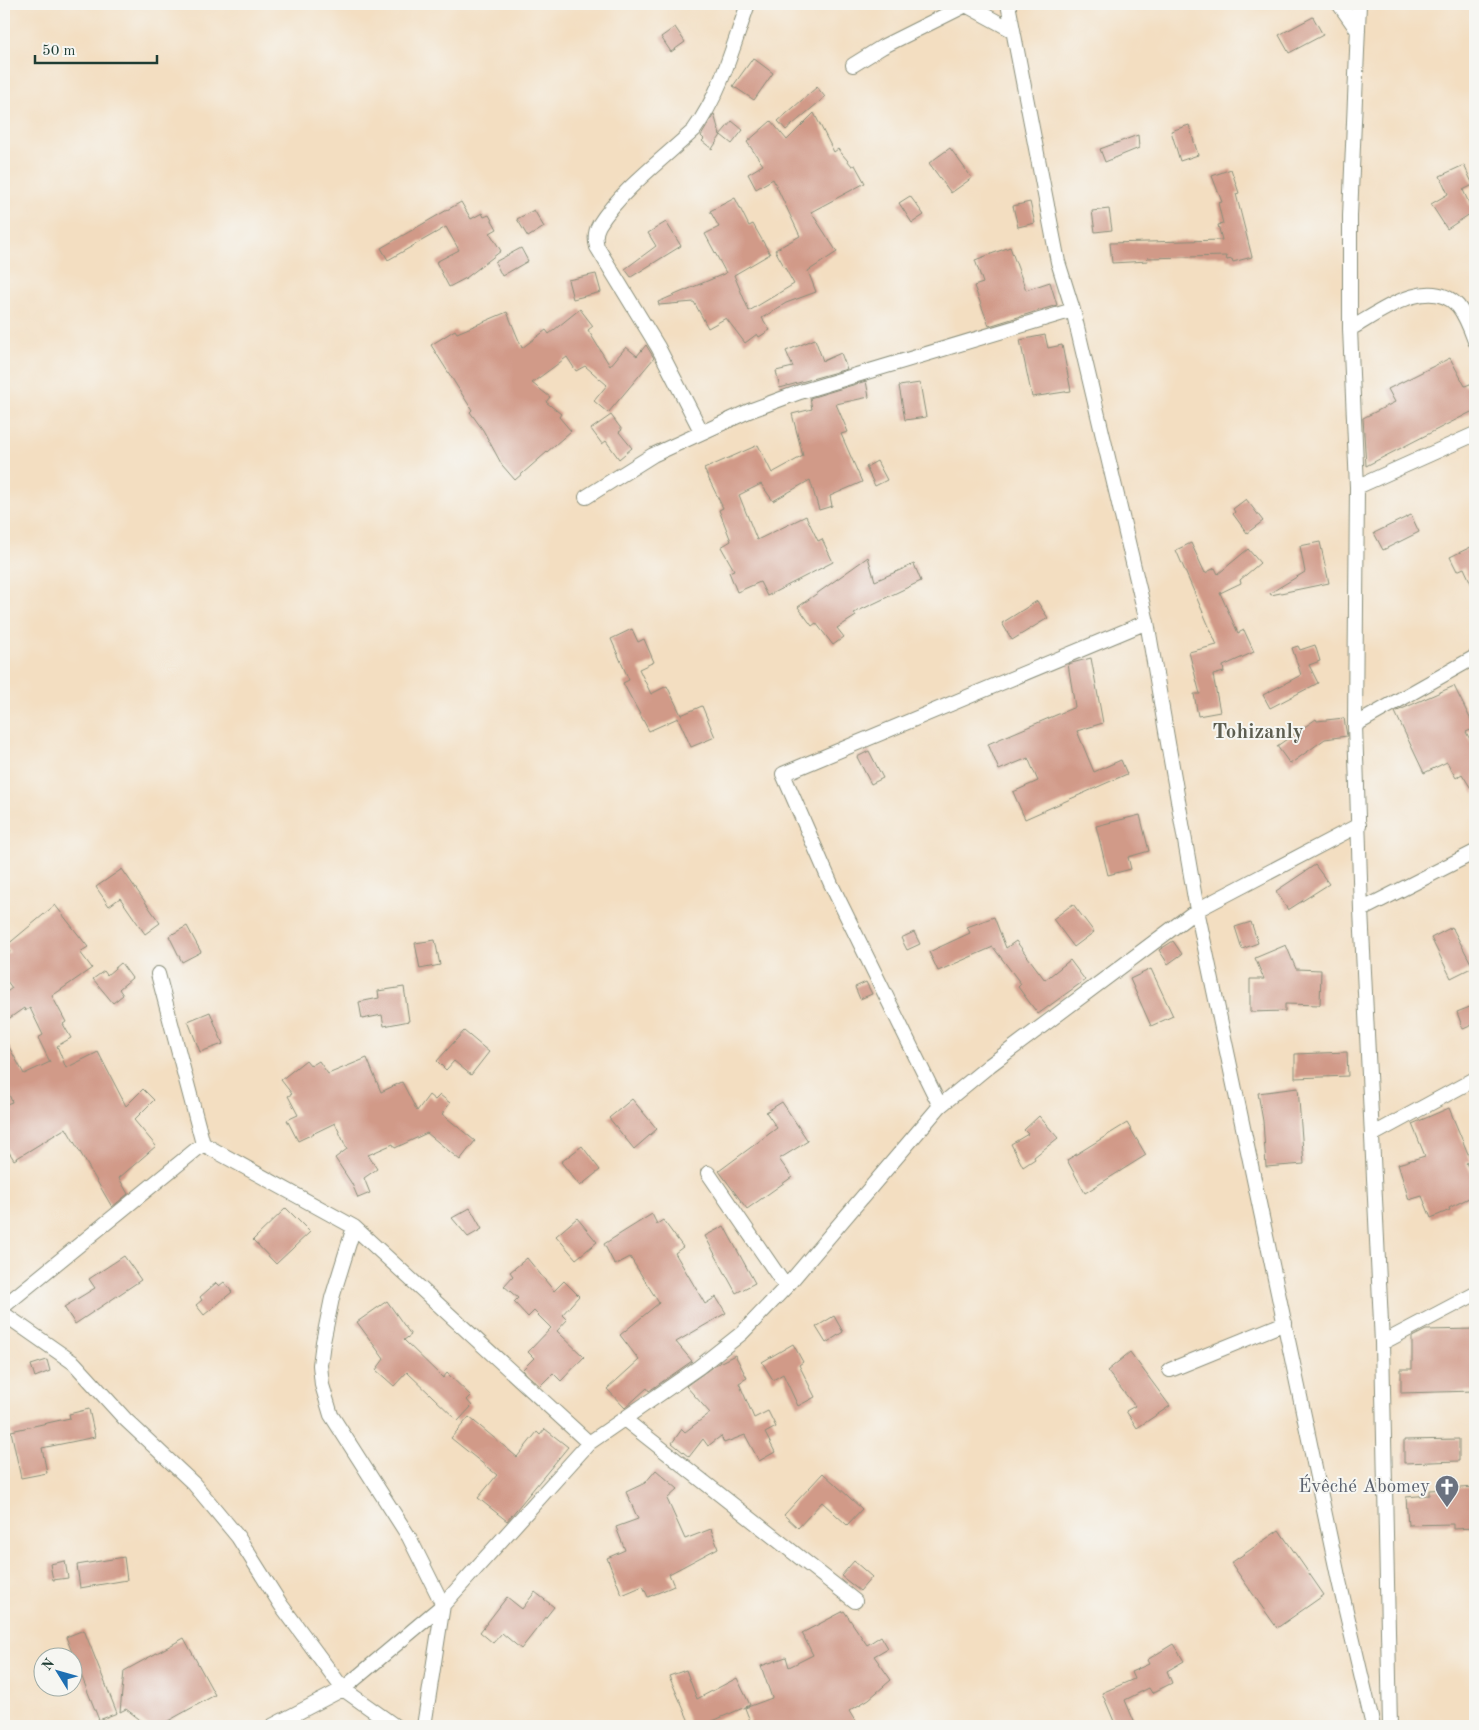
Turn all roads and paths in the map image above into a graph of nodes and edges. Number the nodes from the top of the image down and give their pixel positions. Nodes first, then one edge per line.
1 (748, 4) edge
2 (965, 4) edge
3 (1008, 4) edge
4 (1339, 4) edge
5 (1359, 4) edge
6 (1012, 30) junction
7 (1358, 31) junction
8 (852, 65) dead end
9 (1072, 310) junction
10 (1350, 329) junction
11 (1475, 341) edge
12 (701, 431) junction
13 (1475, 434) edge
14 (1357, 487) junction
15 (586, 497) dead end
16 (1147, 622) junction
17 (1475, 657) edge
18 (1355, 725) junction
19 (1360, 825) junction
20 (1475, 852) edge
21 (1198, 910) junction
22 (1361, 910) junction
23 (158, 974) dead end
24 (1475, 1079) edge
25 (940, 1106) junction
26 (1372, 1135) junction
27 (203, 1144) junction
28 (708, 1173) dead end
29 (354, 1227) junction
30 (786, 1287) junction
31 (1475, 1294) edge
32 (4, 1306) edge
33 (4, 1314) edge
34 (1285, 1323) junction
35 (1382, 1343) junction
36 (1170, 1370) dead end
37 (624, 1419) junction
38 (589, 1443) junction
39 (855, 1601) dead end
40 (443, 1605) junction
41 (343, 1689) junction
42 (272, 1726) edge
43 (396, 1726) edge
44 (424, 1726) edge
45 (1373, 1726) edge
46 (1390, 1726) edge

1 - 12 street
2 - 6 street
2 - 8 street
3 - 6 street
4 - 7 street
5 - 7 street
6 - 9 street
7 - 10 street
9 - 12 street
9 - 16 street
10 - 11 street
10 - 14 street
12 - 15 street
13 - 14 street
14 - 18 street
16 - 21 street
16 - 25 street
17 - 18 street
18 - 19 street
19 - 21 street
19 - 22 street
20 - 22 street
21 - 25 street
21 - 34 street
22 - 26 street
23 - 27 street
24 - 26 street
25 - 30 street
26 - 35 street
27 - 29 street
27 - 32 street
28 - 30 street
29 - 38 street
29 - 40 street
30 - 37 street
31 - 35 street
33 - 41 street
34 - 36 street
34 - 45 street
35 - 46 street
37 - 38 street
37 - 39 street
38 - 40 street
40 - 41 street
40 - 44 street
41 - 42 street
41 - 43 street

